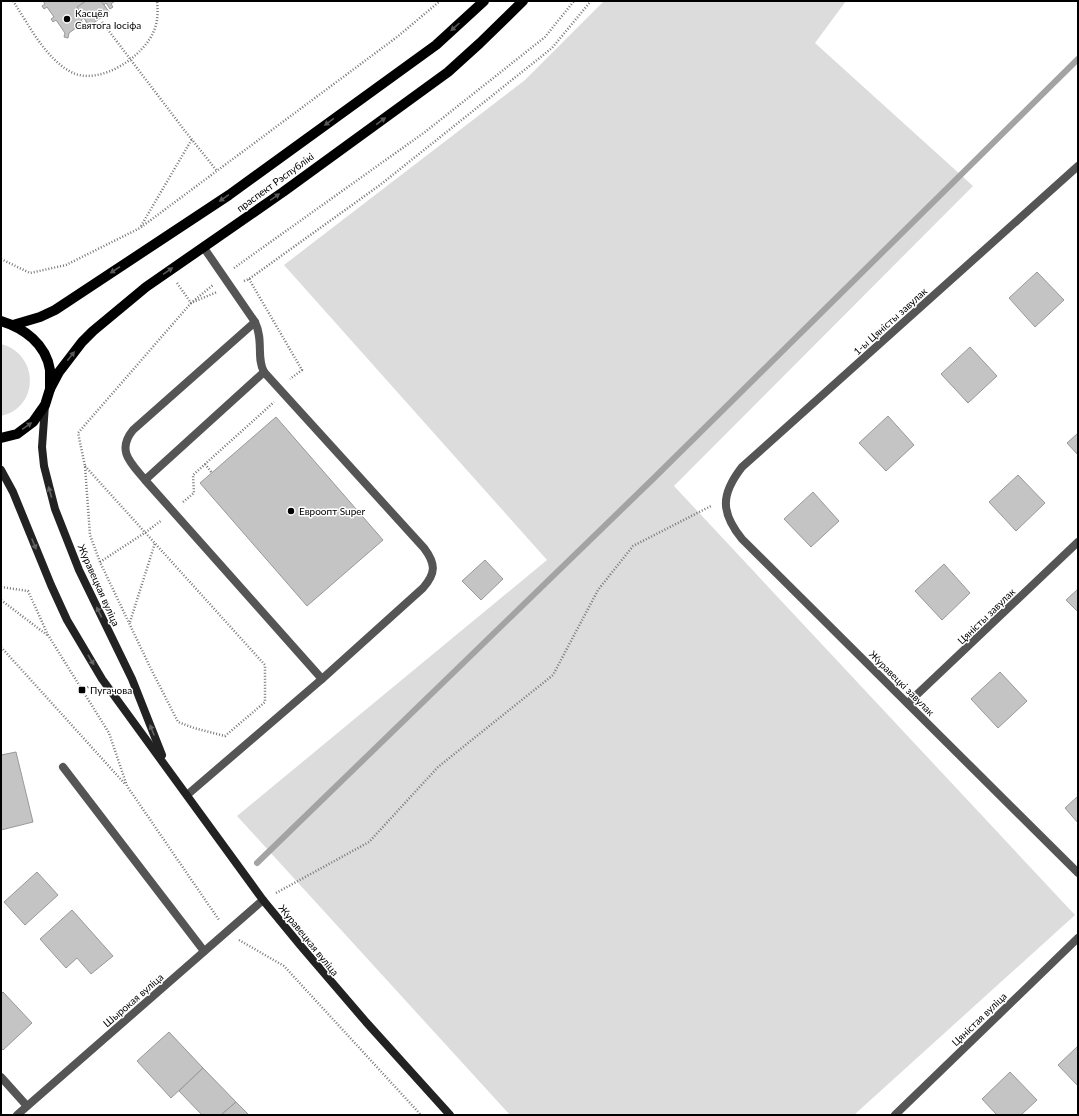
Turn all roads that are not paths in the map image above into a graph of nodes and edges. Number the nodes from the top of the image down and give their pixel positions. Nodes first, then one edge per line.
1 (484, 1) edge
2 (523, 1) edge
3 (1078, 166) edge
4 (204, 248) junction
5 (1, 321) edge
6 (255, 322) junction
7 (13, 325) junction
8 (264, 372) junction
9 (50, 389) junction
10 (45, 405) junction
11 (1, 438) edge
12 (1, 470) edge
13 (145, 480) junction
14 (726, 499) joint
15 (1078, 542) edge
16 (322, 679) junction
17 (908, 703) junction
18 (63, 767) dead end
19 (167, 767) junction
20 (187, 795) junction
21 (1078, 873) edge
22 (263, 900) junction
23 (1078, 938) edge
24 (204, 951) junction
25 (1, 1077) edge
26 (27, 1106) junction
27 (17, 1115) edge
28 (450, 1115) edge
29 (895, 1115) edge

1 -> 7 main road, праспект Рэспублікі
4 -> 2 main road, праспект Рэспублікі
3 - 14 street, 1-ы Цяністы завулак
4 - 6 street
9 -> 4 main road, праспект Рэспублікі
5 - 7 main road, праспект Рэспублікі
6 - 8 street
6 - 13 street
7 - 9 main road, праспект Рэспублікі
8 - 13 street
8 - 16 street
9 - 10 main road, праспект Рэспублікі
11 -> 10 main road, праспект Рэспублікі
19 -> 10 street, Журавецкая вуліца
12 -> 19 street, Журавецкая вуліца
13 - 16 street
14 - 17 street, Журавецкі завулак
15 - 17 street, Цяністы завулак
16 - 20 street
17 - 21 street, Журавецкі завулак
18 - 24 street
19 - 20 street, Журавецкая вуліца
20 - 22 street, Журавецкая вуліца
22 - 24 street, Шырокая вуліца
22 - 28 street, Журавецкая вуліца
23 - 29 street, Цяністая вуліца
24 - 26 street, Шырокая вуліца
25 - 26 street
26 - 27 street, Шырокая вуліца

